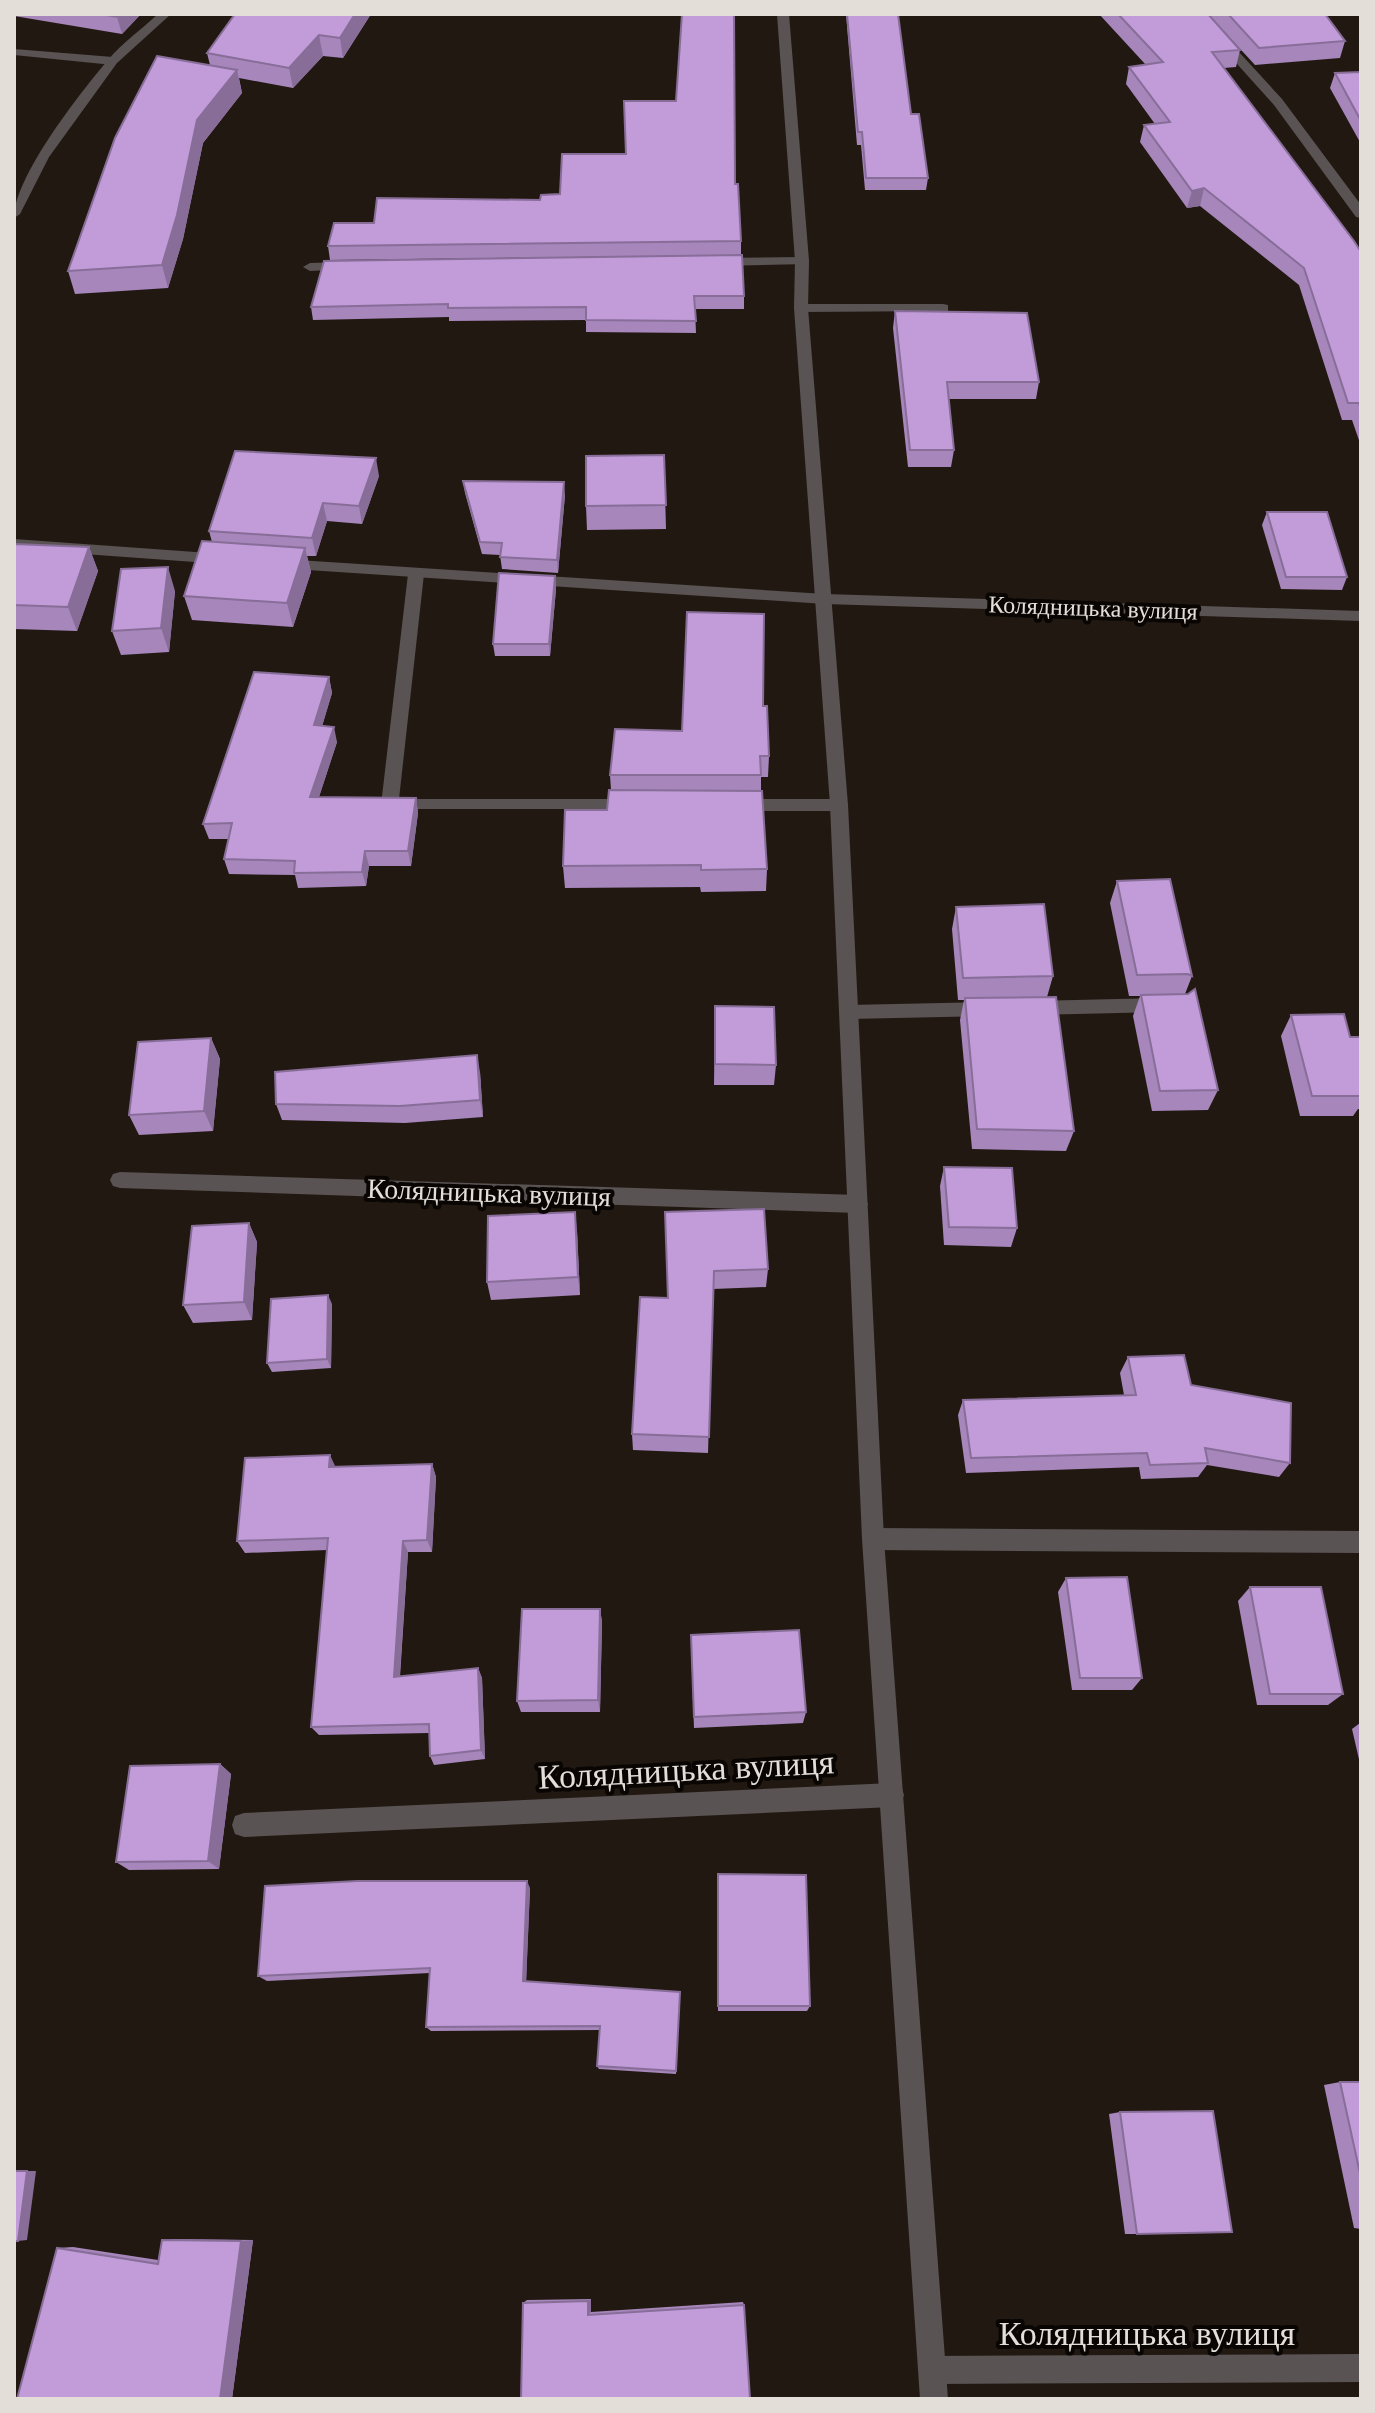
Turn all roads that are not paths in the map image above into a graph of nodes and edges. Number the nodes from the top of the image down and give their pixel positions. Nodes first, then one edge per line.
1 (165, 14) edge
2 (783, 14) edge
3 (1198, 14) edge
4 (14, 52) edge
5 (113, 61) junction
6 (14, 214) edge
7 (1361, 214) edge
8 (802, 261) junction
9 (707, 262) edge
10 (357, 266) edge
11 (310, 267) dead end
12 (801, 308) junction
13 (943, 308) edge
14 (14, 544) edge
15 (416, 574) junction
16 (825, 599) junction
17 (1361, 616) edge
18 (653, 805) edge
19 (715, 805) edge
20 (839, 805) junction
21 (1179, 1005) edge
22 (849, 1012) junction
23 (120, 1180) dead end
24 (858, 1204) junction
25 (873, 1539) junction
26 (1361, 1542) edge
27 (892, 1795) junction
28 (244, 1825) dead end
29 (1361, 2368) edge
30 (933, 2370) junction
31 (934, 2399) edge

1 - 5 street
2 - 8 street
3 - 7 street
4 - 5 street
5 - 6 street
8 - 9 street
8 - 12 street
10 - 11 street
12 - 13 street
12 - 16 street
14 - 15 street, Колядницька вулиця
15 - 16 street, Колядницька вулиця
15 - 18 street
16 - 17 street, Колядницька вулиця
16 - 20 street
19 - 20 street
20 - 22 street
21 - 22 street
22 - 24 street
23 - 24 street, Колядницька вулиця
24 - 25 street
25 - 26 street
25 - 27 street
27 - 28 street, Колядницька вулиця
27 - 30 street
29 - 30 street, Колядницька вулиця
30 - 31 street

